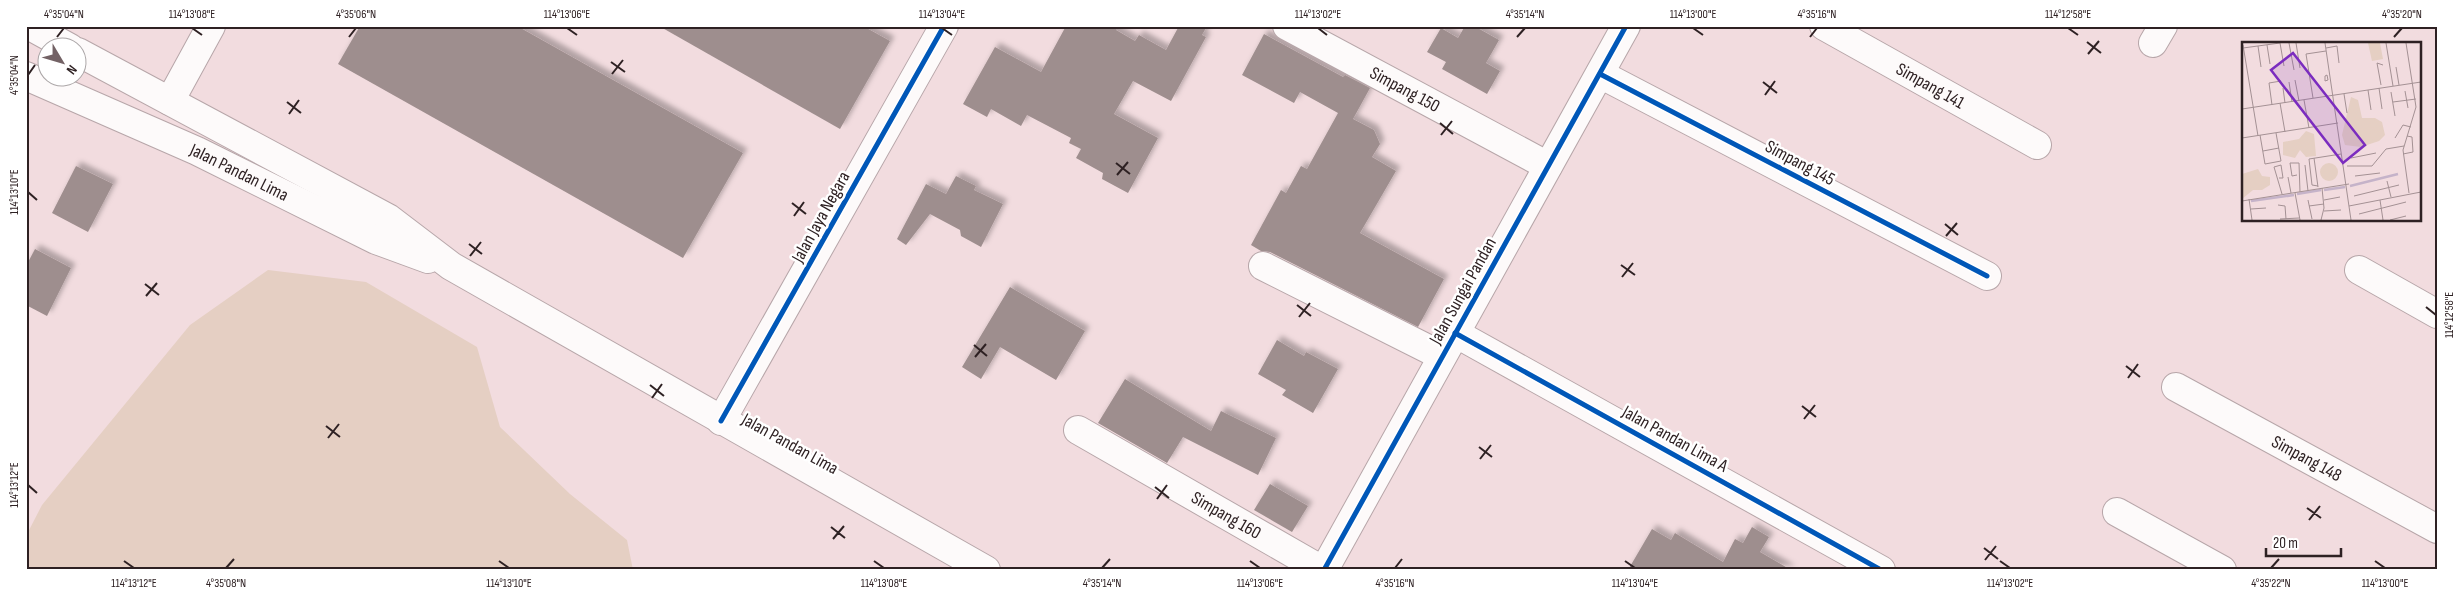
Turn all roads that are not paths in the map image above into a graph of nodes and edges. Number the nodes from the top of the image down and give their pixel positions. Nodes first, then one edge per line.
1 (30, 26) edge
2 (211, 26) edge
3 (944, 26) edge
4 (1287, 26) edge
5 (1626, 26) edge
6 (1824, 26) edge
7 (52, 38) edge
8 (88, 57) edge
9 (1600, 74) junction
10 (26, 76) edge
11 (170, 101) junction
12 (2037, 145) dead end
13 (1548, 166) junction
14 (451, 266) junction
15 (1263, 266) dead end
16 (2359, 270) dead end
17 (1987, 276) dead end
18 (2437, 314) edge
19 (1448, 344) junction
20 (2176, 387) dead end
21 (721, 421) junction
22 (1078, 430) dead end
23 (2117, 512) dead end
24 (2437, 530) edge
25 (986, 570) edge
26 (1323, 570) edge
27 (1881, 570) edge
28 (2222, 570) edge

1 - 7 street
2 - 11 street
3 - 21 street, Jalan Jaya Negara
4 - 13 street, Simpang 150
5 - 9 street, Jalan Sungai Pandan
6 - 12 street, Simpang 141
8 - 11 street, Jalan Pandan Lima
9 - 13 street, Jalan Sungai Pandan
9 - 17 street, Simpang 145
10 - 14 street, Jalan Pandan Lima
11 - 14 street, Jalan Pandan Lima
13 - 19 street, Jalan Sungai Pandan
14 - 21 street, Jalan Pandan Lima
15 - 19 street, Jalan Pandan Lima A
16 - 18 street
19 - 26 street, Jalan Sungai Pandan
19 - 27 street, Jalan Pandan Lima A
20 - 24 street, Simpang 148
21 - 25 street, Jalan Pandan Lima
22 - 26 street, Simpang 160
23 - 28 street

